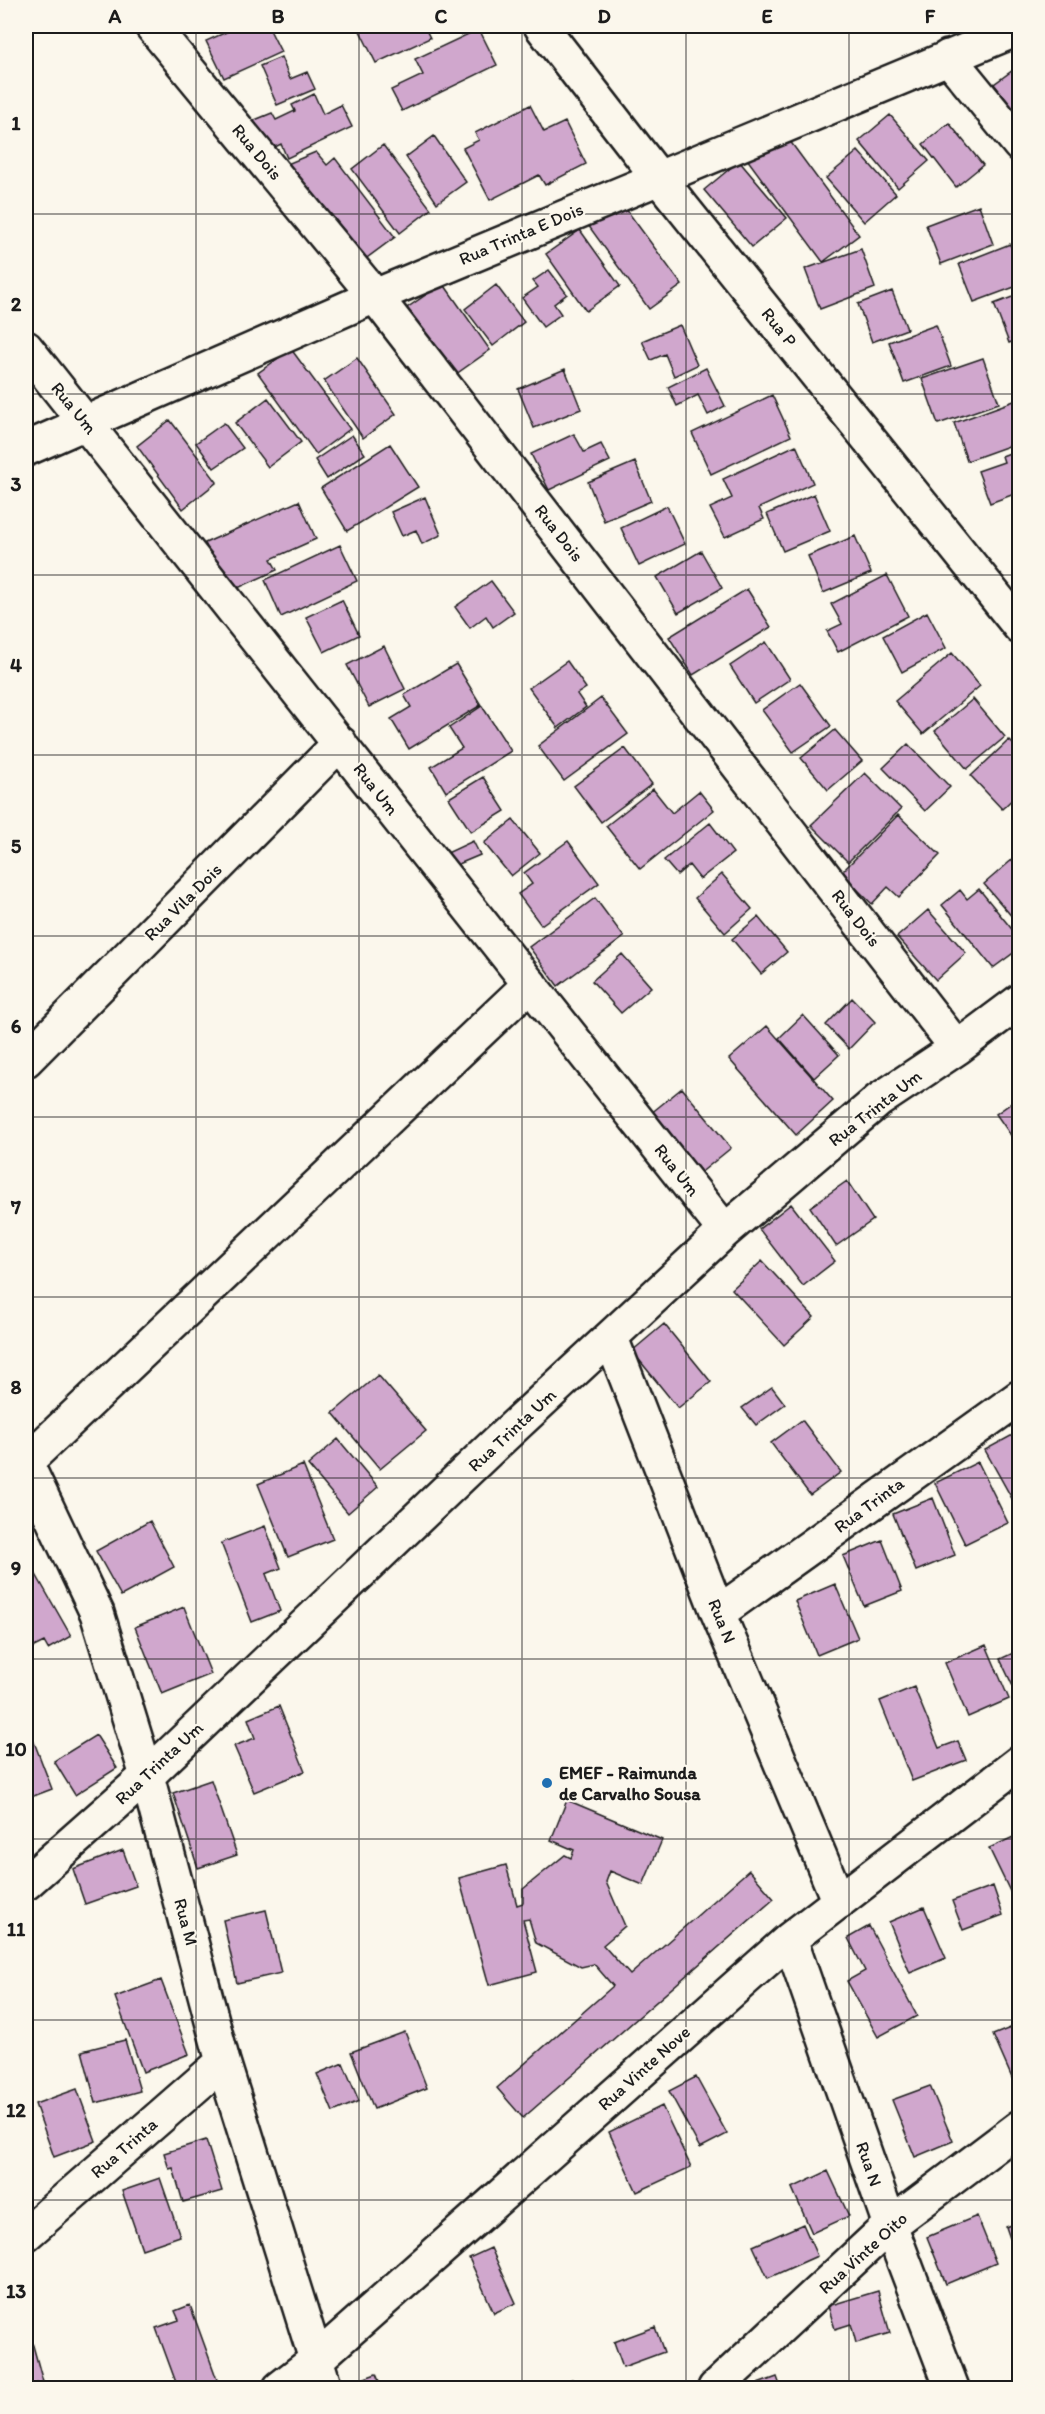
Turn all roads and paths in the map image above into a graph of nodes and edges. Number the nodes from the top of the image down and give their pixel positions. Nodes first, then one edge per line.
1 (152, 26) edge
2 (541, 26) edge
3 (1020, 28) edge
4 (948, 57) junction
5 (1020, 146) edge
6 (658, 177) junction
7 (375, 296) junction
8 (26, 348) edge
9 (87, 422) junction
10 (26, 449) edge
11 (1020, 627) edge
12 (339, 743) junction
13 (530, 984) junction
14 (1020, 1001) edge
15 (957, 1048) junction
16 (26, 1060) edge
17 (725, 1231) junction
18 (612, 1338) junction
19 (1020, 1397) edge
20 (26, 1463) edge
21 (718, 1613) junction
22 (1020, 1762) edge
23 (147, 1776) junction
24 (26, 1883) edge
25 (839, 1902) junction
26 (790, 1939) junction
27 (224, 2062) junction
28 (1020, 2127) edge
29 (890, 2225) junction
30 (26, 2234) edge
31 (320, 2374) edge
32 (280, 2388) edge
33 (715, 2388) edge
34 (952, 2388) edge

1 - 7 street, Rua Dois
2 - 6 street, Rua P
3 - 4 street, Rua Trinta E Dois
4 - 5 street
4 - 6 street, Rua Trinta E Dois
6 - 7 street, Rua Trinta E Dois
6 - 11 street, Rua P
7 - 9 street, Rua Trinta E Dois
7 - 15 street, Rua Dois
8 - 9 street, Rua Um
9 - 10 street, Rua Trinta E Dois
9 - 12 street, Rua Um
12 - 13 street, Rua Um
12 - 16 street, Rua Vila Dois
13 - 17 street, Rua Um
13 - 20 street
14 - 15 street, Rua Trinta Um
15 - 17 street, Rua Trinta Um
17 - 18 street, Rua Trinta Um
18 - 21 street, Rua N
18 - 23 street, Rua Trinta Um
19 - 21 street, Rua Trinta
20 - 23 street, Rua M
21 - 25 street, Rua N
22 - 25 street, Rua Vinte Nove
23 - 24 street, Rua Trinta Um
23 - 27 street, Rua M
25 - 26 street, Rua Vinte Nove
26 - 29 street, Rua N
26 - 31 street, Rua Vinte Nove
27 - 30 street, Rua Trinta
27 - 31 street, Rua M
28 - 29 street, Rua Vinte Oito
29 - 33 street, Rua Vinte Oito
29 - 34 street, Rua N
31 - 32 street, Rua Vinte Nove

